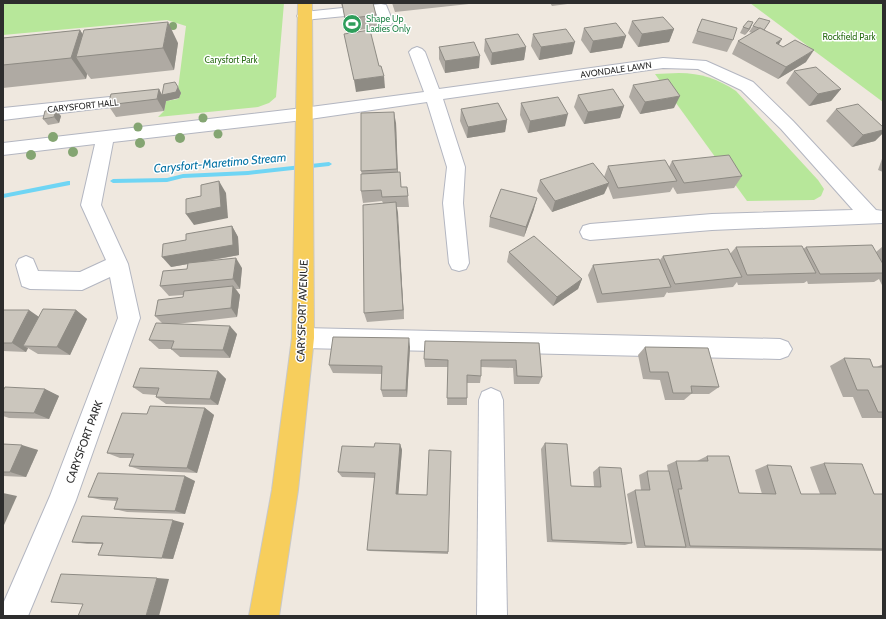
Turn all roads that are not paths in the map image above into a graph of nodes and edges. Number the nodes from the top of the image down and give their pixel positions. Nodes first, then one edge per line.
1 (305, 9) edge
2 (386, 22) dead end
3 (417, 52) dead end
4 (156, 97) edge
5 (434, 97) junction
6 (26, 112) junction
7 (3, 114) edge
8 (304, 114) junction
9 (105, 138) junction
10 (8, 149) edge
11 (877, 217) edge
12 (590, 232) dead end
13 (459, 263) dead end
14 (118, 264) junction
15 (26, 265) dead end
16 (303, 338) junction
17 (780, 348) dead end
18 (491, 400) dead end
19 (13, 616) edge
20 (264, 616) edge
21 (492, 616) edge

1 - 2 street
1 - 8 main road, CARYSFORT AVENUE
3 - 5 street
4 - 6 street, CARYSFORT HALL
5 - 8 street, AVONDALE LAWN
5 - 11 street, AVONDALE LAWN
5 - 13 street
6 - 7 street, CARYSFORT HALL
6 - 10 street
8 - 9 street
8 - 16 main road, CARYSFORT AVENUE
9 - 10 street
9 - 14 street, CARYSFORT PARK
11 - 12 street, AVONDALE LAWN
14 - 15 street
14 - 19 street, CARYSFORT PARK
16 - 17 street
16 - 20 main road, CARYSFORT AVENUE
18 - 21 street

